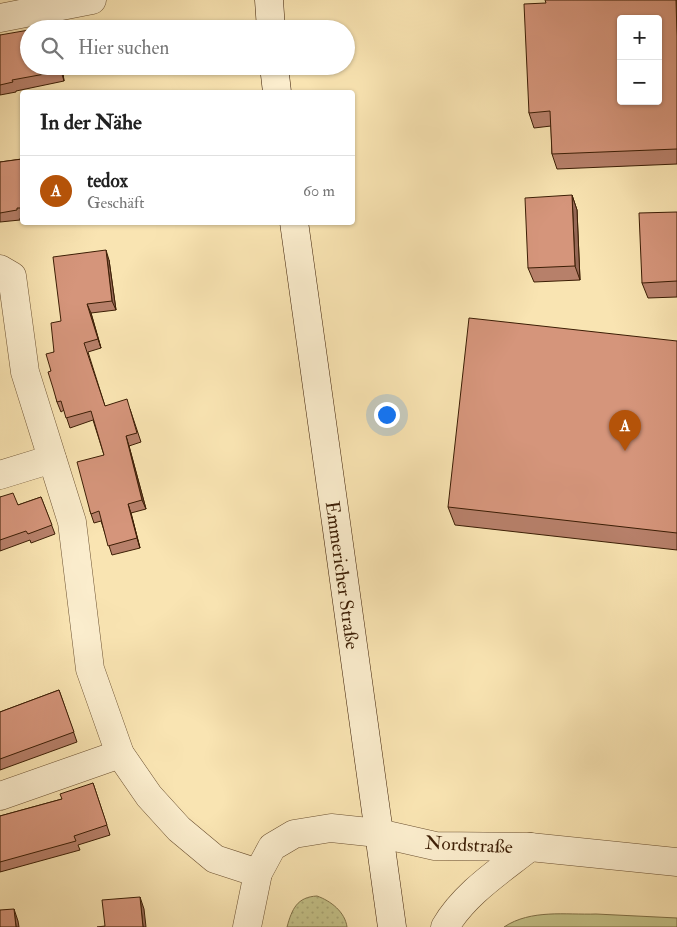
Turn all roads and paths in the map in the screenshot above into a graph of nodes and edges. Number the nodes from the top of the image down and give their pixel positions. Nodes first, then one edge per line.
1 (92, 0) edge
2 (269, 0) edge
3 (0, 18) edge
4 (270, 20) edge
5 (275, 75) edge
6 (277, 90) edge
7 (294, 225) edge
8 (0, 269) edge
9 (52, 459) junction
10 (0, 475) edge
11 (120, 754) junction
12 (0, 796) edge
13 (378, 833) junction
14 (530, 847) junction
15 (677, 862) edge
16 (258, 872) junction
17 (247, 927) edge
18 (392, 927) edge
19 (445, 927) edge

1 - 3 street
2 - 4 street
5 - 6 street
7 - 13 street, Emmericher Straße
8 - 9 street
9 - 10 street
9 - 11 street
11 - 12 street
11 - 16 street
13 - 14 street, Nordstraße
13 - 16 street, Nordstraße
13 - 18 street, Emmericher Straße
14 - 15 street, Nordstraße
14 - 19 street, Nordstraße
16 - 17 street, Nordstraße

